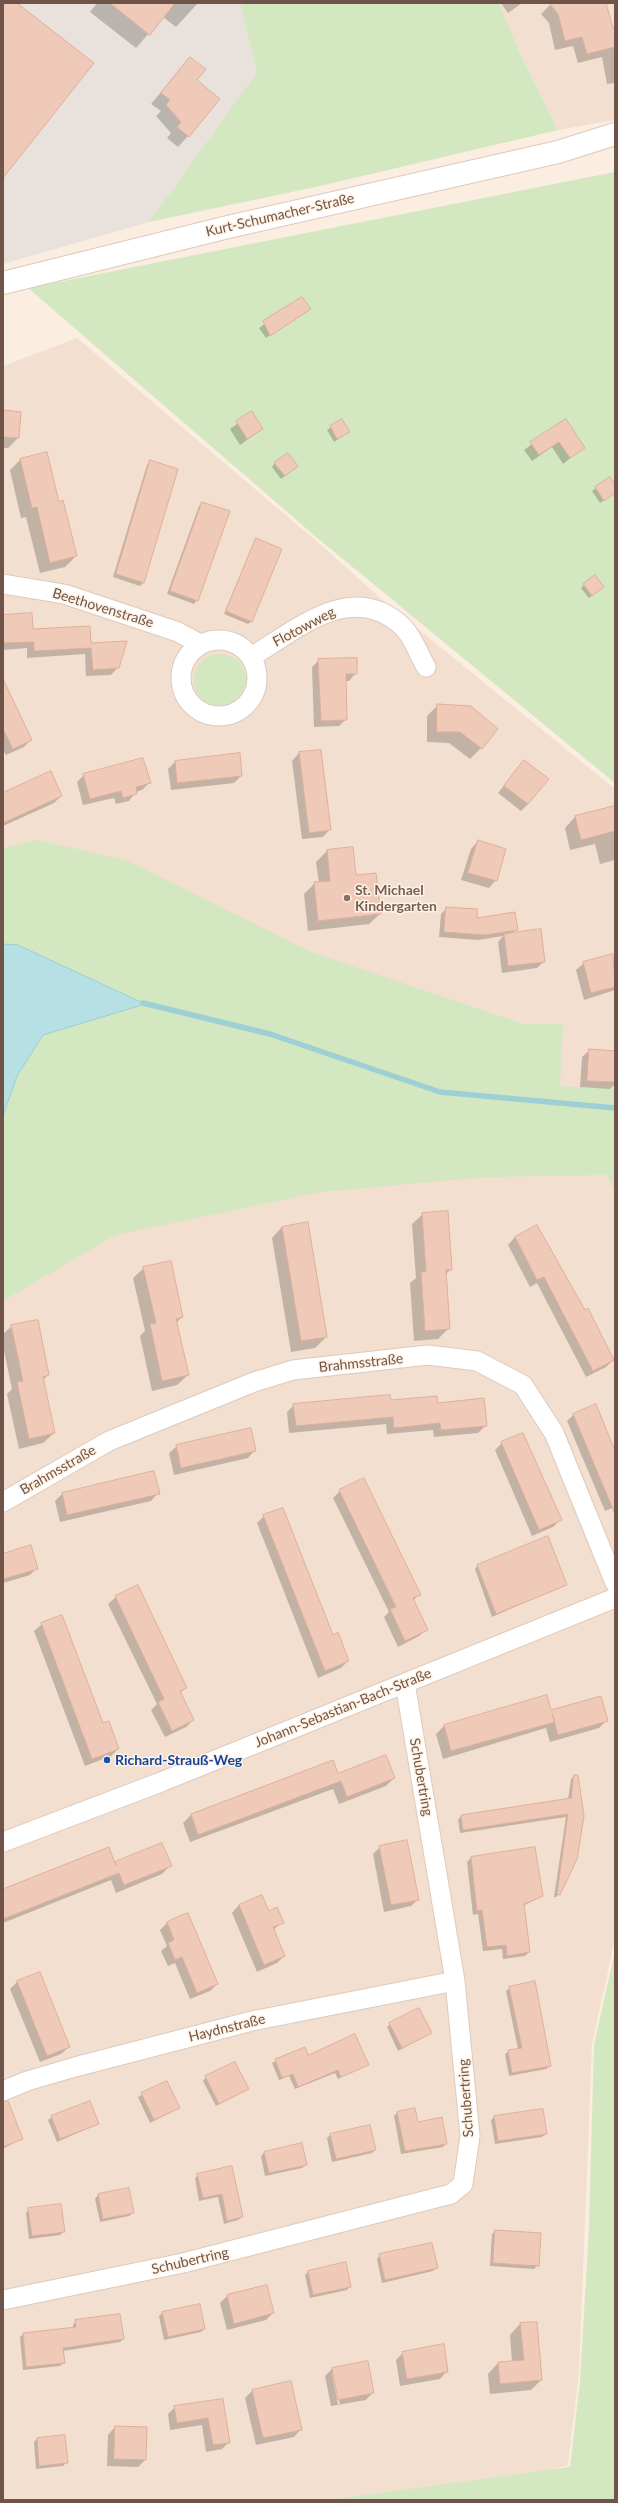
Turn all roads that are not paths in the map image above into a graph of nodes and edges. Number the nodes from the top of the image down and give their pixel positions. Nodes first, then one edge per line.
1 (615, 134) edge
2 (615, 149) edge
3 (558, 152) junction
4 (3, 284) edge
5 (3, 584) edge
6 (200, 644) junction
7 (251, 657) junction
8 (426, 667) dead end
9 (3, 1502) edge
10 (615, 1583) edge
11 (615, 1598) edge
12 (405, 1684) junction
13 (3, 1842) edge
14 (455, 1981) junction
15 (3, 2091) edge
16 (3, 2300) edge

1 - 3 street, Kurt-Schumacher-Straße
2 - 3 street, Kurt-Schumacher-Straße
3 - 4 street, Kurt-Schumacher-Straße
5 - 6 street, Beethovenstraße
6 - 7 street
6 - 7 street
7 - 8 street, Flotowweg
9 - 10 street, Brahmsstraße
11 - 12 street, Johann-Sebastian-Bach-Straße
12 - 13 street, Johann-Sebastian-Bach-Straße
12 - 14 street, Schubertring
14 - 15 street, Haydnstraße
14 - 16 street, Schubertring

